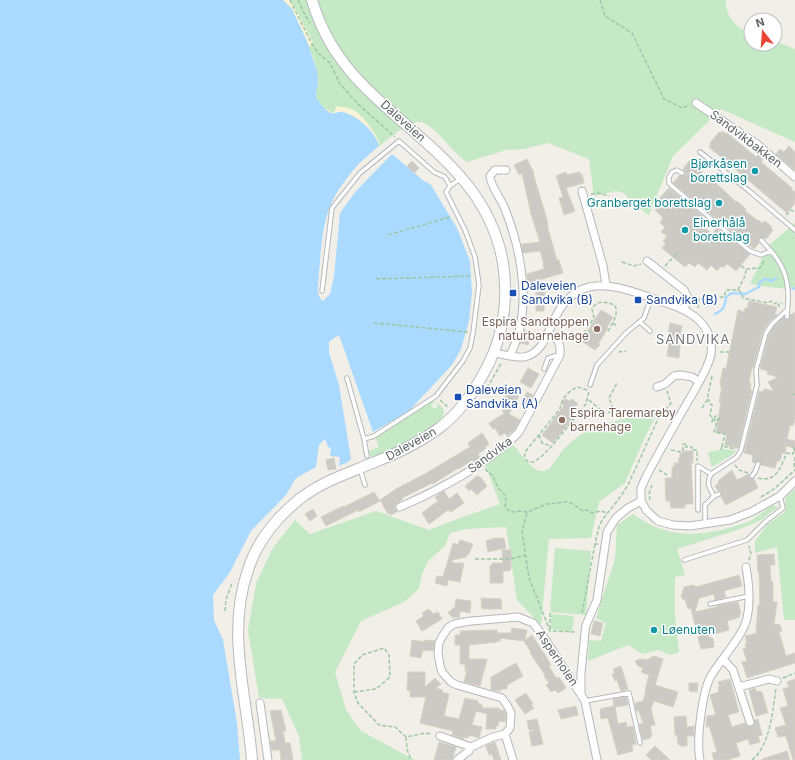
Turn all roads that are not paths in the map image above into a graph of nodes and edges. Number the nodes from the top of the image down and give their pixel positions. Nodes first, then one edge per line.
1 (312, 0) edge
2 (696, 103) road end
3 (700, 152) dead end
4 (506, 170) dead end
5 (682, 173) dead end
6 (795, 177) edge
7 (463, 178) junction
8 (450, 186) junction
9 (583, 194) road end
10 (795, 230) edge
11 (761, 240) dead end
12 (771, 251) junction
13 (647, 261) road end
14 (606, 285) junction
15 (322, 291) dead end
16 (651, 298) junction
17 (684, 310) junction
18 (787, 310) junction
19 (787, 317) dead end
20 (640, 322) junction
21 (650, 331) dead end
22 (548, 332) junction
23 (494, 353) junction
24 (507, 355) junction
25 (560, 355) junction
26 (544, 369) dead end
27 (347, 378) dead end
28 (699, 382) junction
29 (590, 385) road end
30 (657, 387) dead end
31 (364, 439) junction
32 (367, 456) dead end
33 (758, 464) dead end
34 (360, 468) junction
35 (711, 474) junction
36 (752, 476) dead end
37 (795, 482) edge
38 (365, 485) dead end
39 (719, 494) dead end
40 (714, 496) junction
41 (780, 496) junction
42 (641, 501) junction
43 (400, 507) dead end
44 (698, 510) dead end
45 (705, 524) junction
46 (684, 560) dead end
47 (746, 567) road end
48 (749, 596) junction
49 (710, 604) dead end
50 (723, 659) junction
51 (777, 681) road end
52 (739, 687) junction
53 (583, 698) junction
54 (260, 703) dead end
55 (750, 722) dead end
56 (505, 734) junction
57 (440, 736) road end
58 (640, 743) dead end
59 (471, 747) junction
60 (252, 760) edge
61 (268, 760) edge
62 (457, 760) edge
63 (513, 760) edge
64 (597, 760) edge
65 (700, 760) edge

1 - 7 main road, Daleveien
2 - 6 street, Sandvikbakken
3 - 10 lane
4 - 24 street
5 - 12 lane
7 - 8 lane
7 - 23 main road, Daleveien
8 - 15 lane
8 - 31 lane
9 - 14 street
11 - 12 lane
12 - 18 lane
13 - 17 street
14 - 16 street
14 - 22 street
16 - 17 street
16 - 20 lane
17 - 28 street
18 - 19 lane
18 - 35 lane
20 - 21 lane
20 - 29 lane
22 - 24 street
22 - 25 street
23 - 24 street
23 - 34 main road, Daleveien
25 - 26 lane
25 - 43 street, Sandvika
27 - 31 lane
28 - 30 street
28 - 42 street
31 - 32 lane
33 - 36 lane
34 - 38 lane
34 - 60 main road, Daleveien
35 - 40 lane
35 - 44 lane
37 - 41 street
39 - 40 lane
40 - 45 lane
41 - 45 street
41 - 46 lane
42 - 45 street
42 - 53 street, Asperholen
47 - 48 street
48 - 49 lane
48 - 50 street
50 - 52 street
50 - 65 street
51 - 52 street
52 - 55 street
53 - 56 street, Asperholen
53 - 58 lane
53 - 64 street, Asperholen
54 - 61 street
56 - 59 street
56 - 63 street
57 - 59 street
59 - 62 street

